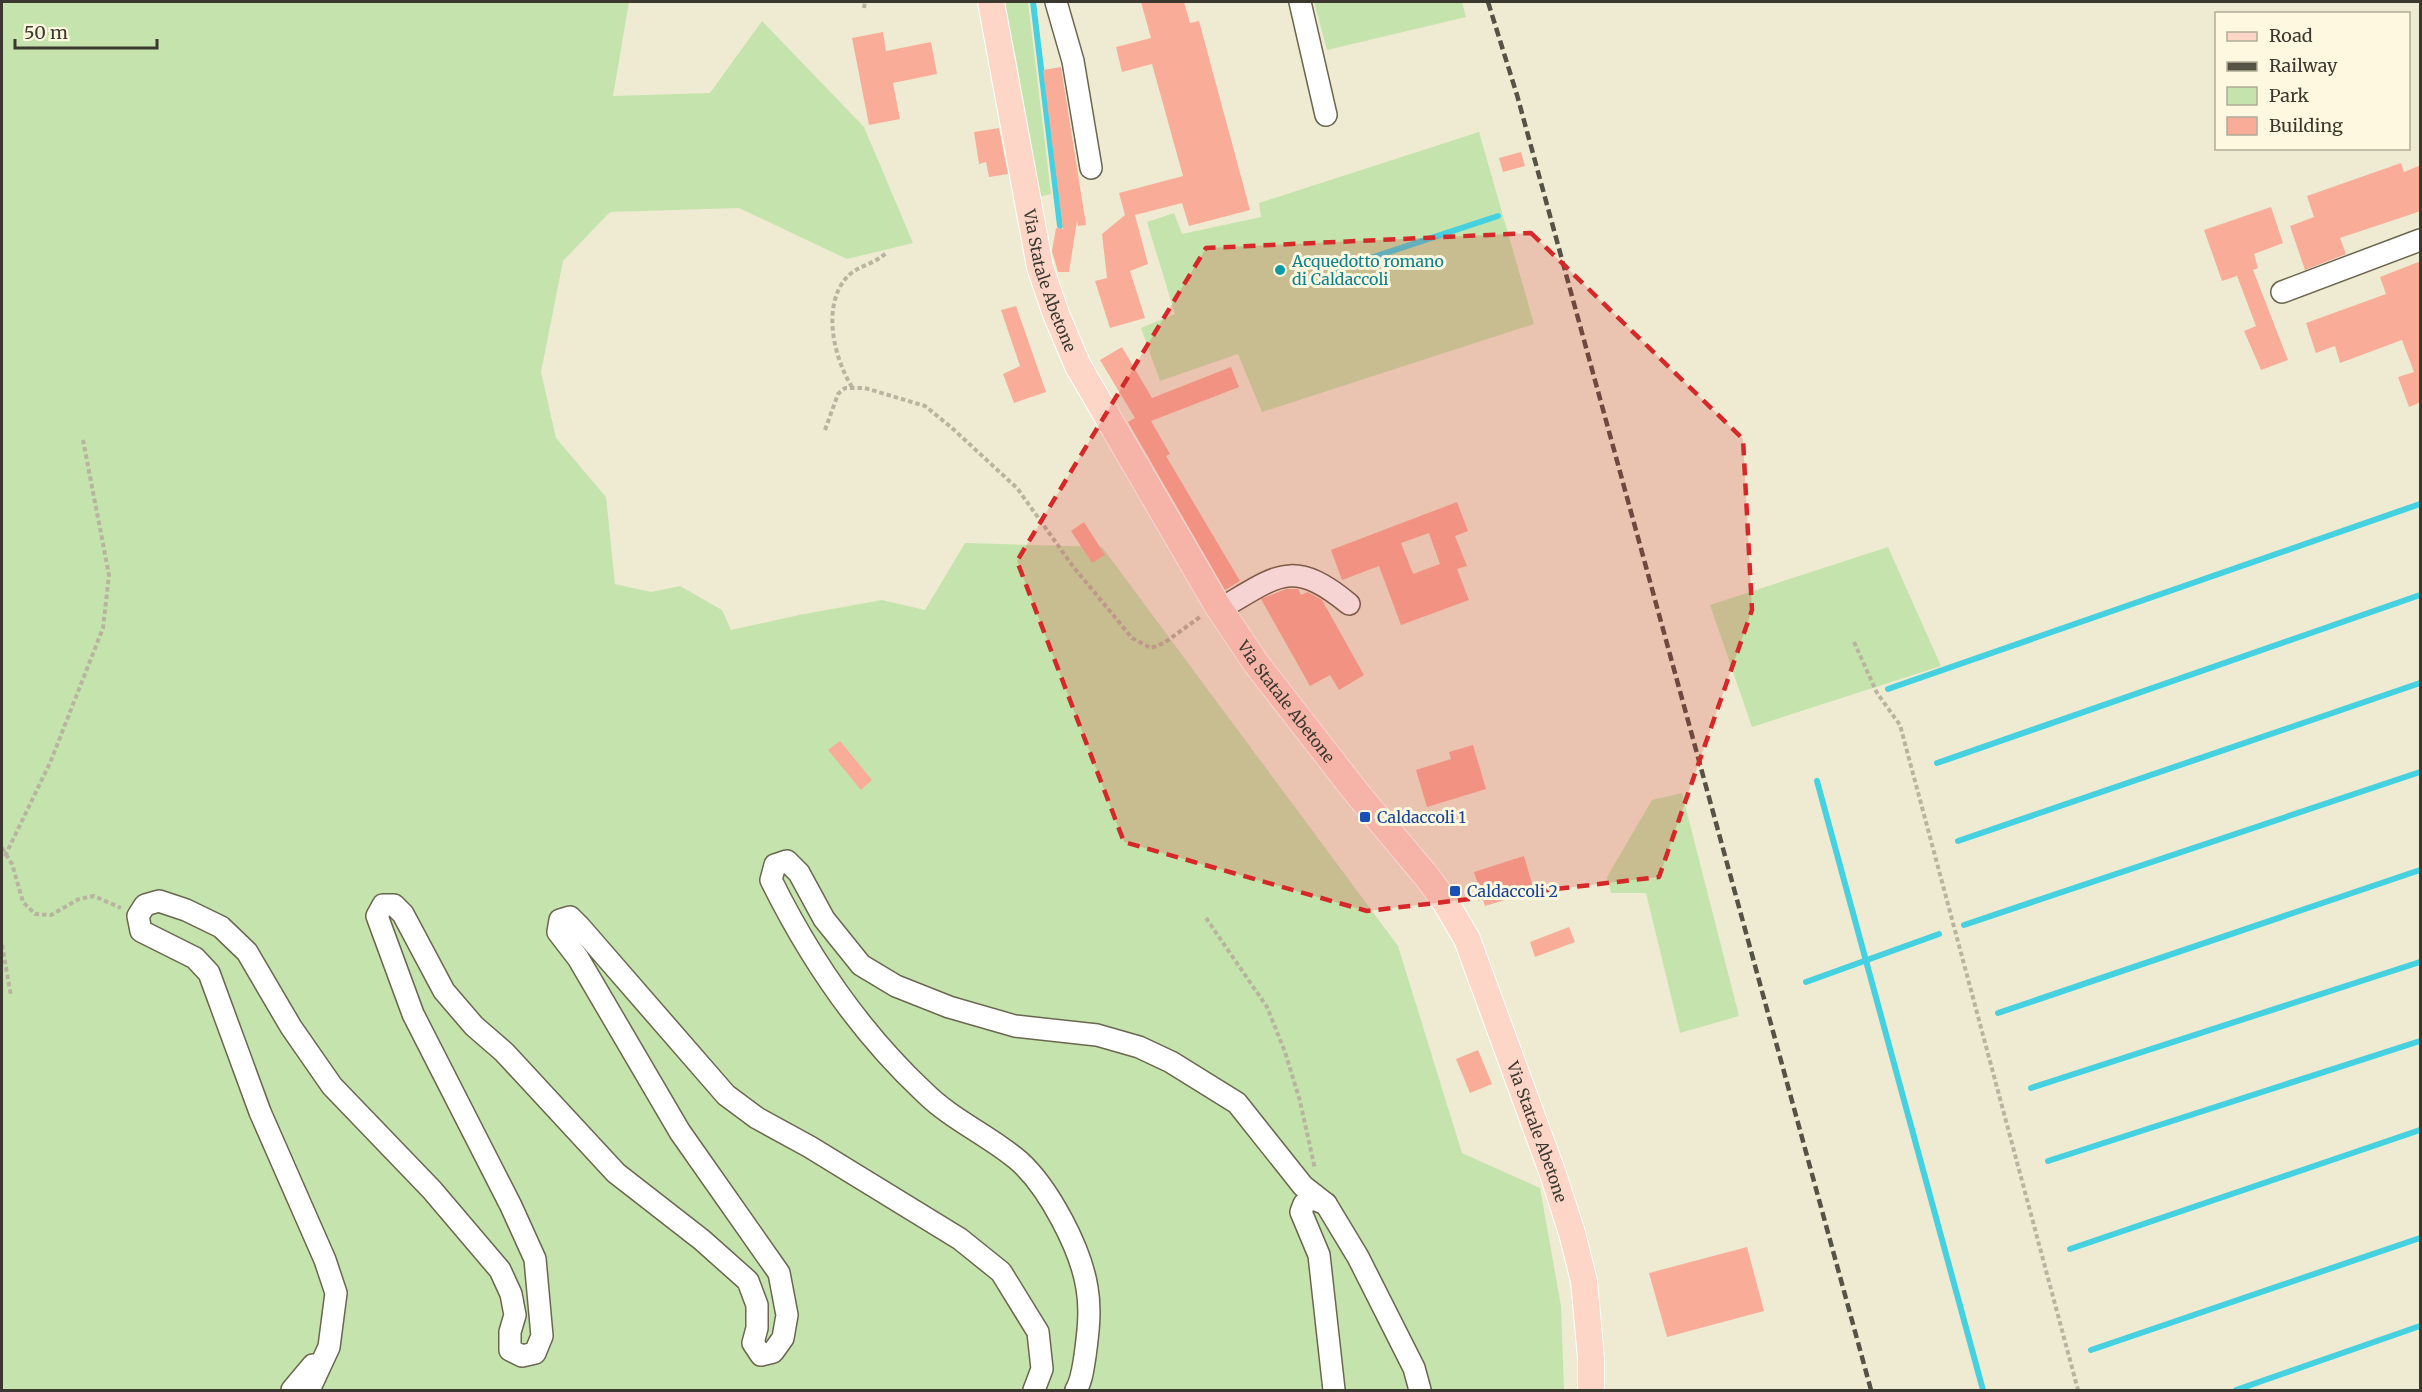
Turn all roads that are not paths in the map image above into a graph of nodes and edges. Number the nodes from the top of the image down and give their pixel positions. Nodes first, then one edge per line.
1 (991, 2) edge
2 (1056, 2) edge
3 (1300, 2) edge
4 (1326, 115) dead end
5 (1091, 168) dead end
6 (2421, 240) edge
7 (2282, 292) dead end
8 (1349, 604) dead end
9 (1219, 607) junction
10 (1326, 1204) junction
11 (329, 1347) junction
12 (292, 1390) edge
13 (309, 1390) edge
14 (1034, 1390) edge
15 (1076, 1390) edge
16 (1334, 1390) edge
17 (1420, 1390) edge
18 (1591, 1390) edge

1 - 9 main road, Via Statale Abetone
2 - 5 lane
3 - 4 lane
6 - 7 lane
8 - 9 lane
9 - 18 main road, Via Statale Abetone
10 - 15 lane
10 - 16 lane
10 - 17 lane
11 - 12 lane
11 - 13 lane
11 - 14 lane

